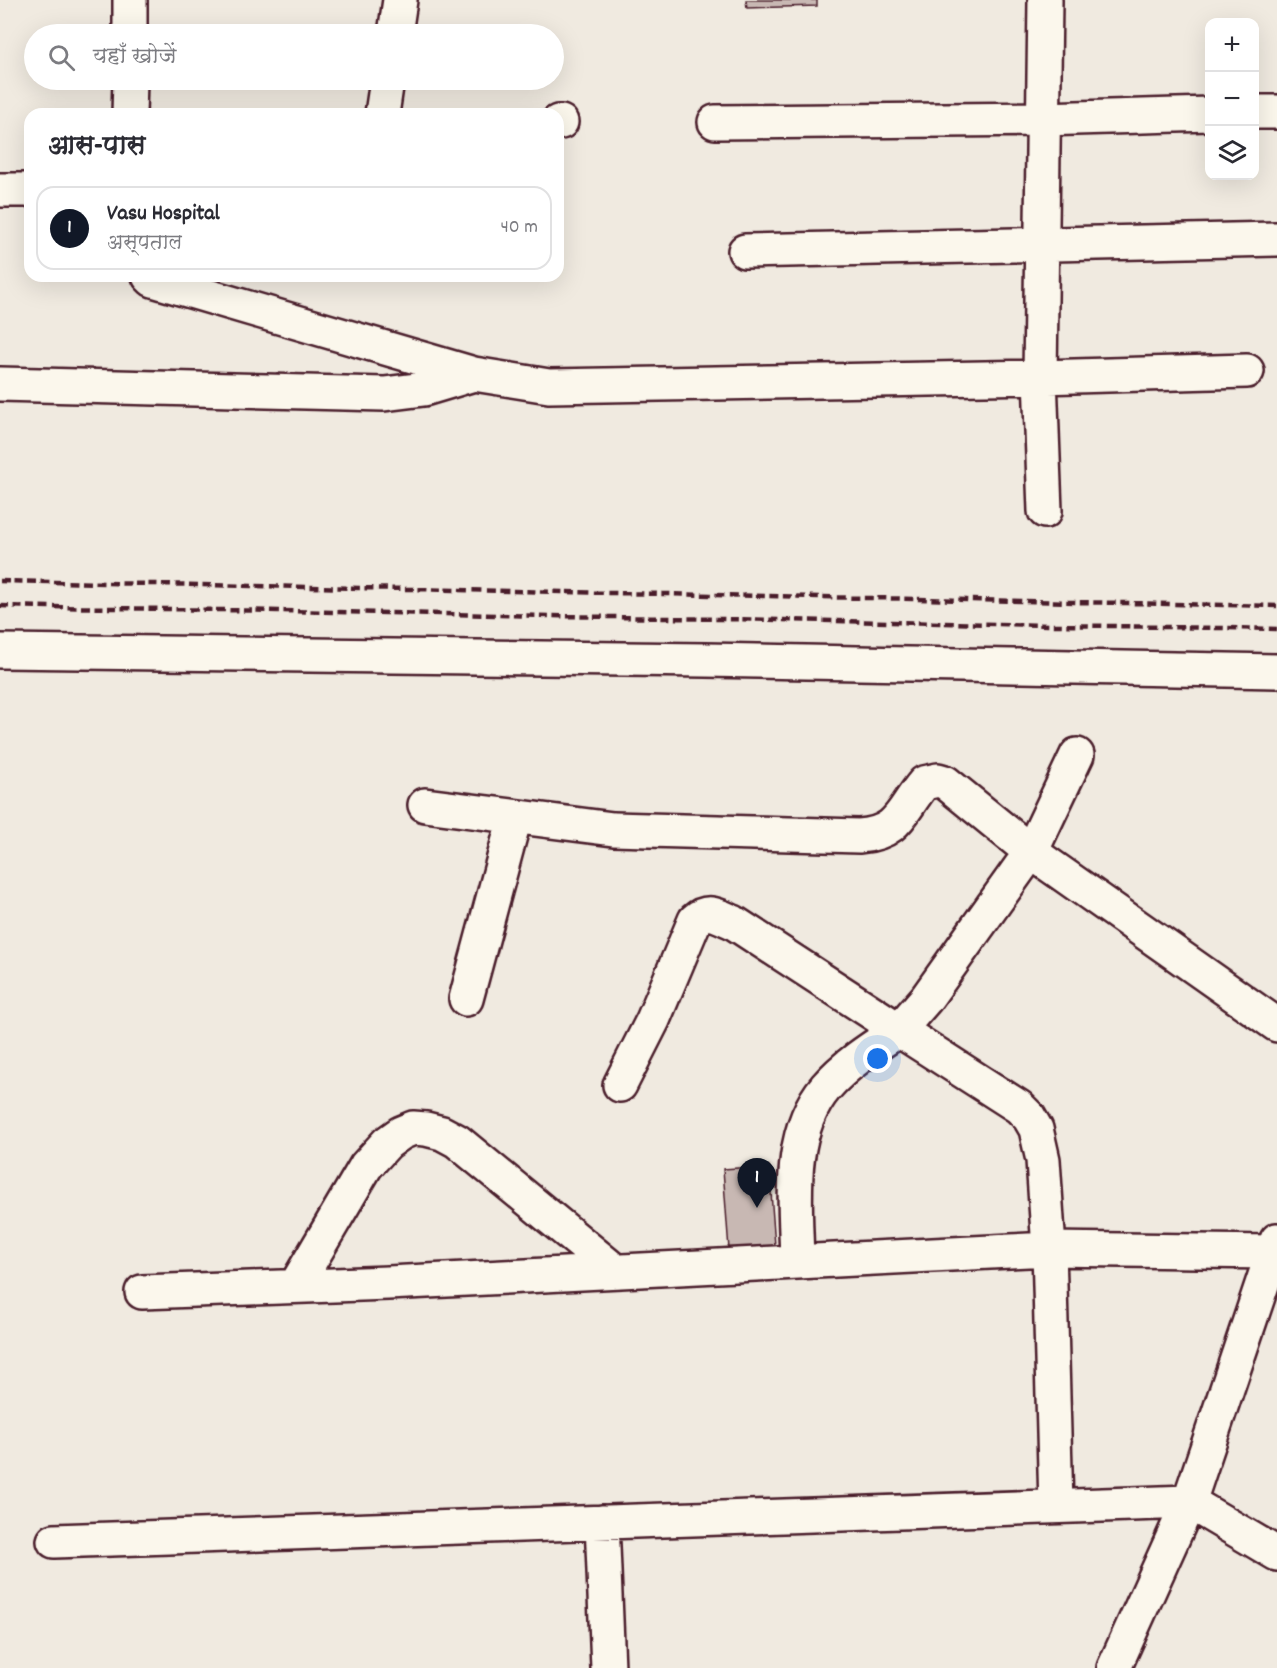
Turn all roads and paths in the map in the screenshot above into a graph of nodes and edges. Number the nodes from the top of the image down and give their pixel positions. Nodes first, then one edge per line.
1 (130, 0) edge
2 (400, 0) edge
3 (1045, 0) edge
4 (130, 24) edge
5 (396, 24) edge
6 (129, 90) edge
7 (386, 90) edge
8 (129, 108) edge
9 (383, 108) edge
10 (1259, 112) edge
11 (1277, 112) edge
12 (1205, 114) edge
13 (1042, 119) junction
14 (715, 122) dead end
15 (0, 190) edge
16 (24, 190) edge
17 (1277, 239) edge
18 (1041, 245) junction
19 (745, 251) dead end
20 (160, 282) edge
21 (1247, 371) dead end
22 (474, 374) junction
23 (1040, 377) junction
24 (0, 384) edge
25 (1045, 511) dead end
26 (0, 651) edge
27 (1277, 671) edge
28 (1077, 756) dead end
29 (425, 805) dead end
30 (515, 817) junction
31 (1031, 852) junction
32 (466, 999) dead end
33 (1277, 1025) edge
34 (899, 1030) junction
35 (620, 1085) dead end
36 (1275, 1246) edge
37 (1049, 1249) junction
38 (797, 1262) junction
39 (615, 1271) junction
40 (296, 1285) junction
41 (142, 1292) dead end
42 (1188, 1502) junction
43 (1056, 1506) junction
44 (602, 1522) junction
45 (54, 1541) dead end
46 (1277, 1554) edge
47 (608, 1668) edge
48 (1114, 1668) edge

1 - 4 street
2 - 5 street
3 - 13 street
6 - 8 street
7 - 9 street
10 - 11 street
12 - 13 street
13 - 14 street
13 - 18 street
15 - 16 street
17 - 18 street
18 - 19 street
18 - 23 street
20 - 22 street
21 - 23 street
22 - 23 street
22 - 24 street
23 - 25 street
26 - 27 street
28 - 31 street
29 - 30 street
30 - 31 street
30 - 32 street
31 - 33 street
31 - 34 street
34 - 35 street
34 - 37 street
34 - 38 street
36 - 37 street
36 - 42 street
37 - 38 street
37 - 43 street
38 - 39 street
39 - 40 street
39 - 40 street
40 - 41 street
42 - 43 street
42 - 46 street
42 - 48 street
43 - 44 street
44 - 45 street
44 - 47 street

